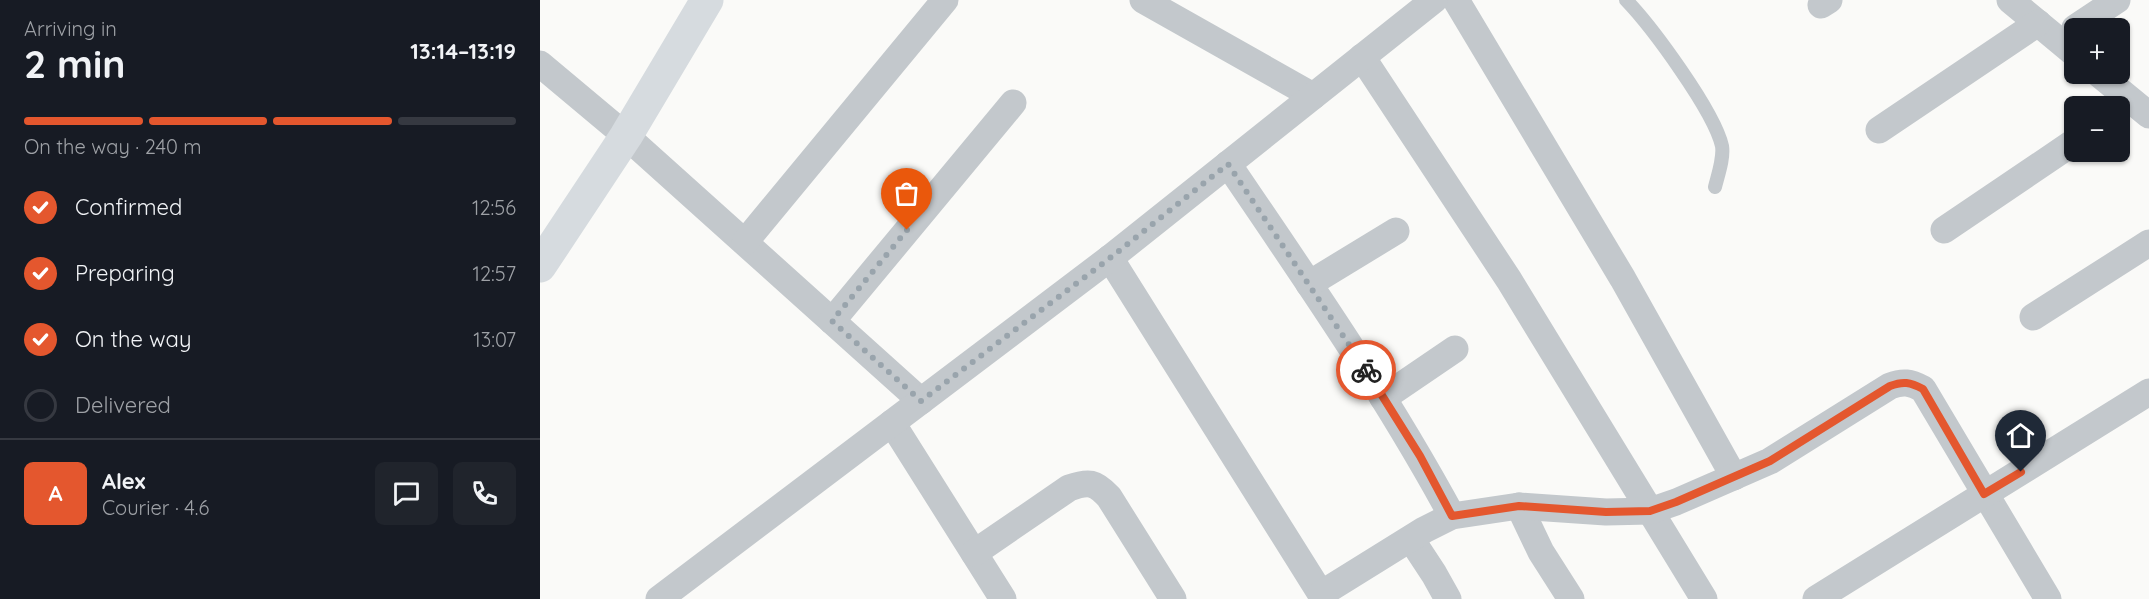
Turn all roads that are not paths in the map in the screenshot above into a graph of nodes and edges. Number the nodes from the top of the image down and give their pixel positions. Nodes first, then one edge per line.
1 (707, 0) edge
2 (945, 0) edge
3 (1143, 0) edge
4 (1434, 0) edge
5 (1456, 0) edge
6 (1626, 0) edge
7 (2010, 0) edge
8 (2117, 0) edge
9 (2095, 18) edge
10 (2038, 23) junction
11 (2064, 35) edge
12 (1362, 57) junction
13 (540, 64) edge
14 (2109, 84) edge
15 (1313, 96) junction
16 (1013, 103) dead end
17 (2134, 110) edge
18 (1879, 130) dead end
19 (626, 136) junction
20 (2064, 149) edge
21 (1228, 164) junction
22 (1715, 187) dead end
23 (1944, 230) dead end
24 (1396, 231) dead end
25 (744, 242) junction
26 (2149, 243) edge
27 (1110, 258) junction
28 (540, 266) edge
29 (1309, 284) junction
30 (2033, 317) dead end
31 (832, 321) junction
32 (1455, 350) dead end
33 (2149, 393) edge
34 (1383, 398) junction
35 (921, 401) junction
36 (892, 423) junction
37 (1734, 477) junction
38 (1984, 494) junction
39 (1519, 506) junction
40 (1650, 511) junction
41 (1452, 516) junction
42 (1411, 539) junction
43 (974, 553) junction
44 (2037, 596) edge
45 (1322, 597) edge
46 (659, 599) edge
47 (1004, 599) edge
48 (1173, 599) edge
49 (1448, 599) edge
50 (1570, 599) edge
51 (1704, 599) edge
52 (1816, 599) edge

1 - 19 main road
2 - 25 street
3 - 15 street
4 - 12 street
5 - 37 street
6 - 22 lane
7 - 10 street
8 - 9 street
10 - 11 street
10 - 18 street
12 - 15 street
12 - 40 street
13 - 19 street
14 - 17 street
15 - 21 street
16 - 31 street
19 - 25 street
19 - 28 main road
20 - 23 street
21 - 27 street
21 - 29 street
24 - 29 street
25 - 31 street
26 - 30 street
27 - 35 street
27 - 45 street
29 - 34 street
31 - 35 street
32 - 34 street
33 - 38 street
34 - 41 street
35 - 36 street
36 - 43 street
36 - 46 street
37 - 38 street
37 - 40 street
38 - 44 street
38 - 52 street
39 - 40 street
39 - 41 street
39 - 50 street
40 - 51 street
41 - 42 street
42 - 45 street
42 - 49 street
43 - 47 street
43 - 48 street

